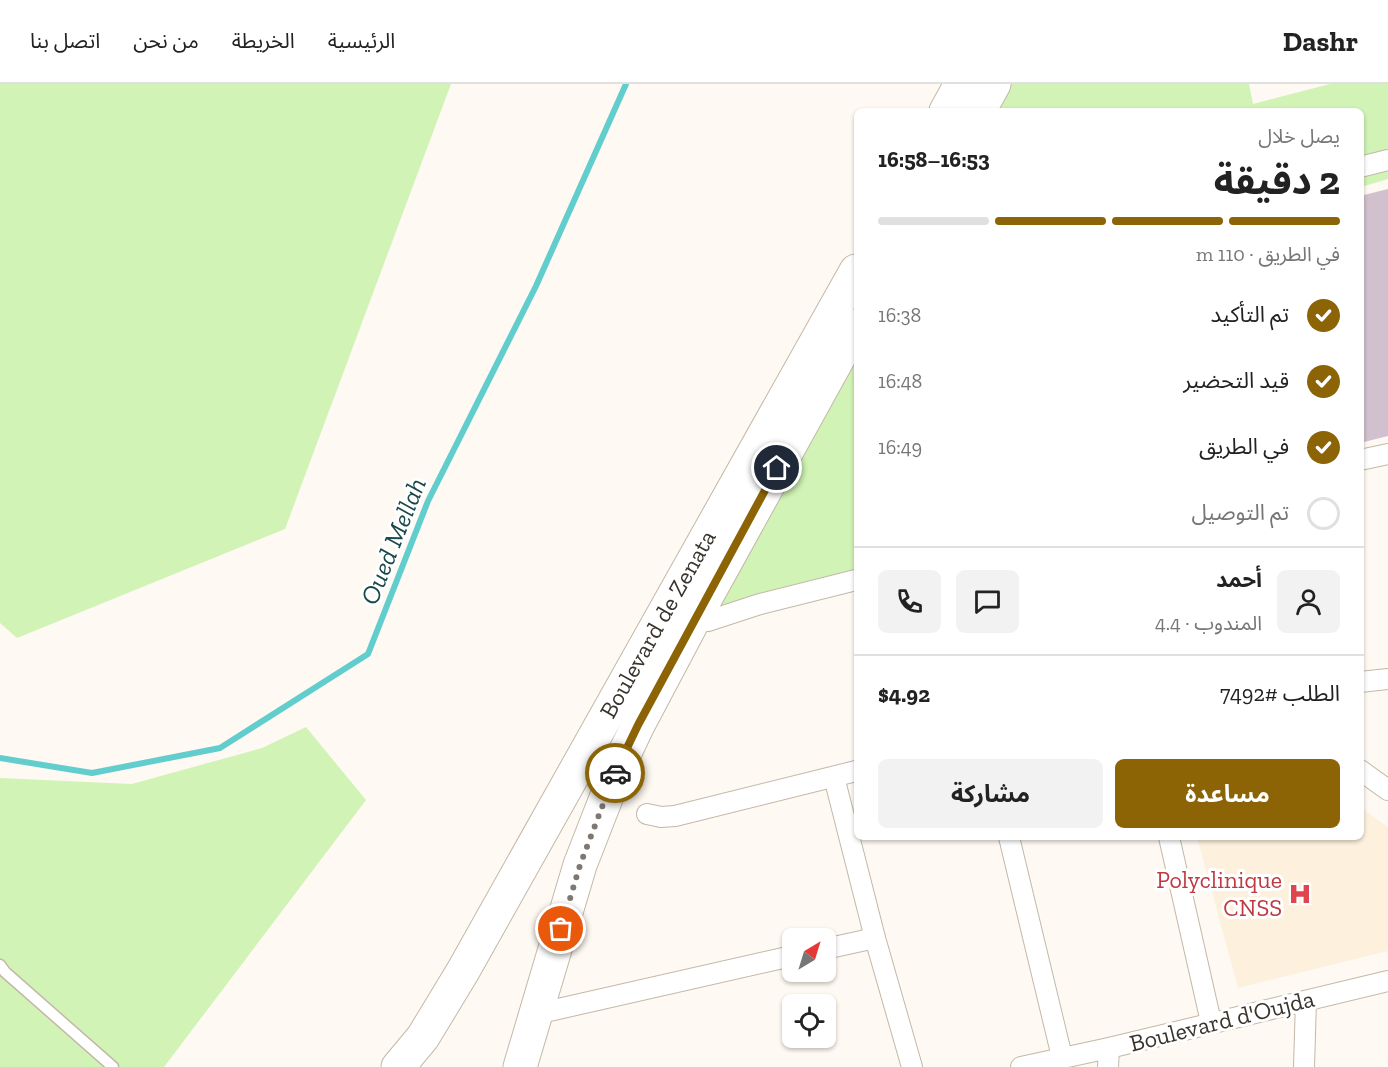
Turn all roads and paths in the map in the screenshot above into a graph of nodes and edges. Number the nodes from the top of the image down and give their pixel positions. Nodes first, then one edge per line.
1 (961, 84) edge
2 (994, 84) edge
3 (948, 108) edge
4 (981, 108) edge
5 (1388, 160) edge
6 (1364, 166) edge
7 (854, 275) edge
8 (854, 330) edge
9 (1388, 454) edge
10 (1364, 459) edge
11 (854, 580) edge
12 (693, 621) junction
13 (1388, 679) edge
14 (1364, 682) edge
15 (854, 772) edge
16 (1364, 773) edge
17 (834, 777) junction
18 (1388, 790) edge
19 (647, 814) dead end
20 (1010, 840) edge
21 (1170, 840) edge
22 (875, 938) junction
23 (836, 947) edge
24 (782, 958) edge
25 (0, 965) edge
26 (1388, 981) edge
27 (1306, 1001) junction
28 (536, 1014) junction
29 (1211, 1022) junction
30 (1062, 1057) junction
31 (1108, 1058) edge
32 (113, 1067) edge
33 (398, 1067) edge
34 (520, 1067) edge
35 (912, 1067) edge
36 (1021, 1067) edge
37 (1304, 1067) edge

1 - 3 highway
2 - 4 highway
5 - 6 street
7 - 33 highway, Boulevard de Zenata
8 - 12 highway, Boulevard de Zenata
9 - 10 street
11 - 12 street
12 - 28 highway, Boulevard de Zenata
13 - 14 street
15 - 17 street
16 - 18 street
17 - 19 street
17 - 22 street
20 - 30 street
21 - 29 street
22 - 23 street
22 - 35 street
24 - 28 street
25 - 32 lane
26 - 27 street, Boulevard d'Oujda
27 - 29 street, Boulevard d'Oujda
27 - 37 street
28 - 34 highway, Boulevard de Zenata
29 - 31 street, Boulevard d'Oujda
30 - 31 street, Boulevard d'Oujda
30 - 36 street, Boulevard d'Oujda

